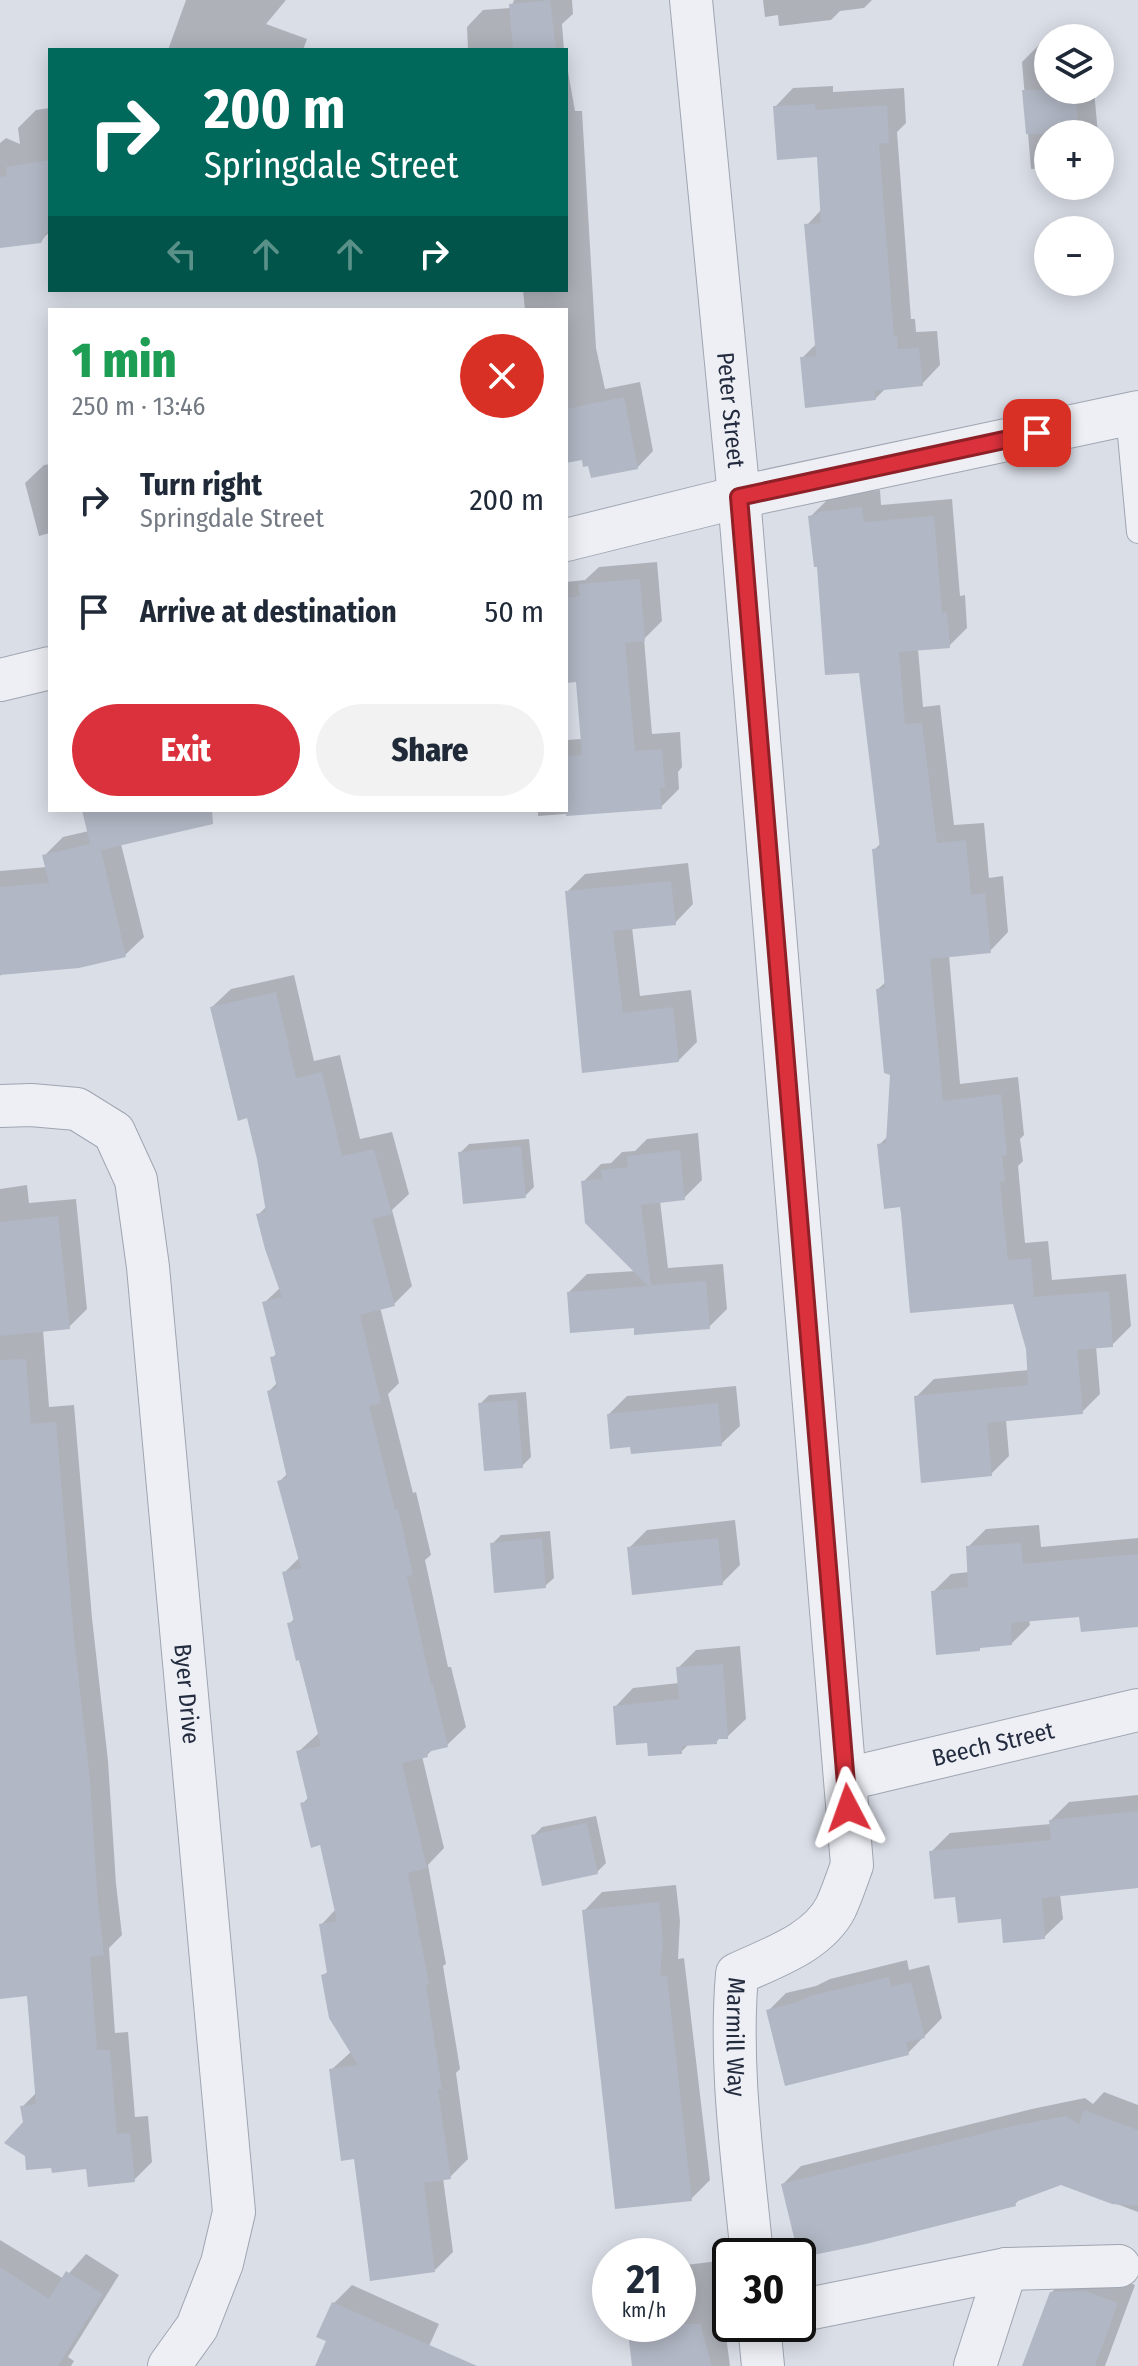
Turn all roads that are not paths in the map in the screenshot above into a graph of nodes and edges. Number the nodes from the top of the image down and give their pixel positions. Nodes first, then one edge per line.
1 (691, 0) edge
2 (1132, 413) edge
3 (739, 497) junction
4 (1138, 532) edge
5 (568, 540) edge
6 (48, 668) edge
7 (0, 680) edge
8 (0, 1106) edge
9 (1138, 1710) edge
10 (847, 1779) junction
11 (750, 2238) edge
12 (1119, 2266) dead end
13 (1006, 2269) junction
14 (816, 2307) edge
15 (761, 2342) edge
16 (169, 2366) edge
17 (763, 2366) edge
18 (975, 2366) edge

1 - 3 street, Peter Street
2 - 3 street
2 - 4 lane
3 - 5 street
3 - 10 street, Peter Street
6 - 7 street
8 - 16 street, Byer Drive
9 - 10 street, Beech Street
10 - 11 street, Marmill Way
12 - 13 street
13 - 14 street
13 - 18 street
15 - 17 street

